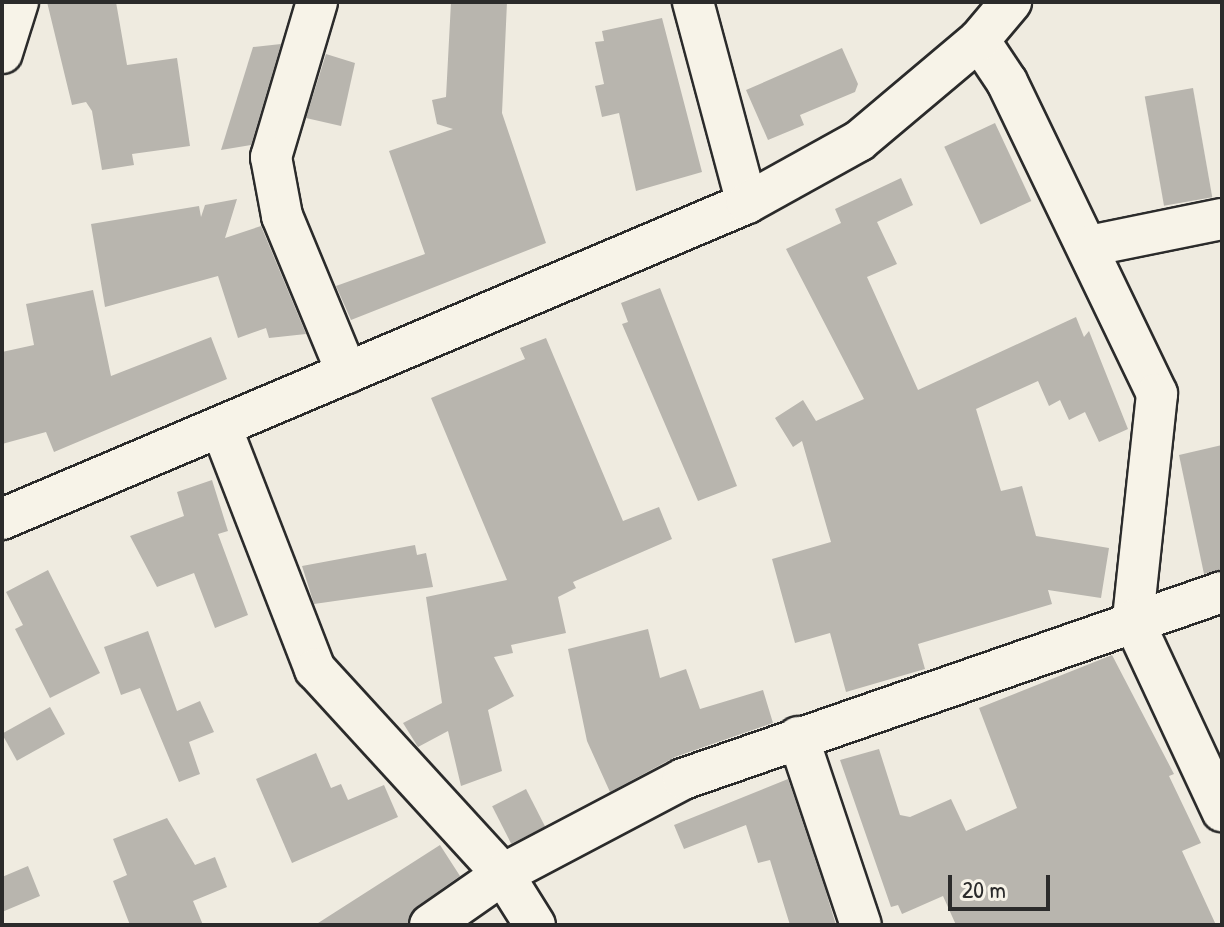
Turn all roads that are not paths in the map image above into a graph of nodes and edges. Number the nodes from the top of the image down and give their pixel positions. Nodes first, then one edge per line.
1 (18, 2) edge
2 (317, 2) edge
3 (693, 2) edge
4 (1011, 2) edge
5 (979, 40) junction
6 (2, 53) edge
7 (747, 203) junction
8 (1222, 219) edge
9 (1089, 246) junction
10 (347, 373) junction
11 (221, 427) junction
12 (2, 519) edge
13 (1222, 592) edge
14 (1133, 620) junction
15 (798, 737) junction
16 (1222, 811) edge
17 (503, 874) junction
18 (430, 925) edge
19 (535, 925) edge
20 (861, 925) edge

1 - 6 street
2 - 10 street
3 - 7 street
4 - 5 street
5 - 7 street
5 - 9 street
7 - 10 street
8 - 9 street
9 - 14 street
10 - 11 street
11 - 12 street
11 - 17 street
13 - 14 street
14 - 15 street
14 - 16 street
15 - 17 street
15 - 20 street
17 - 18 street
17 - 19 street

